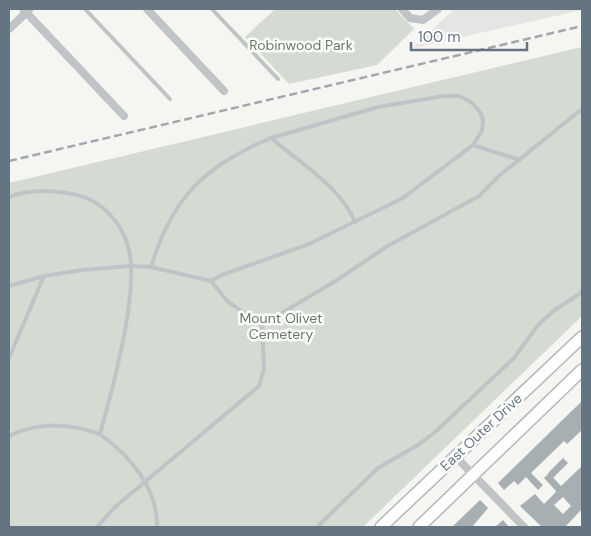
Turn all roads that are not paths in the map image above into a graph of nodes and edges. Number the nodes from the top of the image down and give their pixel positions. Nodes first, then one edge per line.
1 (85, 9) edge
2 (147, 9) edge
3 (212, 9) edge
4 (402, 9) edge
5 (438, 9) edge
6 (27, 10) edge
7 (9, 29) edge
8 (278, 79) dead end
9 (224, 91) dead end
10 (170, 99) dead end
11 (582, 109) edge
12 (124, 116) dead end
13 (271, 138) junction
14 (473, 145) junction
15 (520, 160) junction
16 (9, 196) edge
17 (355, 222) junction
18 (130, 266) junction
19 (151, 267) junction
20 (44, 276) junction
21 (211, 281) junction
22 (9, 286) edge
23 (582, 292) edge
24 (262, 324) junction
25 (582, 337) edge
26 (9, 358) edge
27 (582, 370) edge
28 (100, 434) junction
29 (9, 436) edge
30 (455, 456) junction
31 (473, 475) junction
32 (146, 483) junction
33 (97, 527) edge
34 (157, 527) edge
35 (317, 527) edge
36 (381, 527) edge
37 (419, 527) edge
38 (524, 527) edge

1 - 10 lane
2 - 9 street
3 - 8 lane
4 - 5 street
6 - 7 street
6 - 12 street
11 - 15 lane
13 - 14 lane
13 - 17 lane
13 - 19 lane
14 - 15 lane
14 - 17 lane
15 - 24 lane
16 - 18 lane
17 - 21 lane
18 - 19 lane
18 - 20 lane
18 - 28 lane
19 - 21 lane
20 - 22 lane
20 - 26 lane
21 - 24 lane
23 - 35 lane
24 - 32 lane
25 - 30 main road, East Outer Drive
27 - 31 main road, East Outer Drive
28 - 29 lane
28 - 32 lane
30 - 31 street
30 - 36 main road, East Outer Drive
31 - 37 main road, East Outer Drive
31 - 38 street
32 - 33 lane
32 - 34 lane

